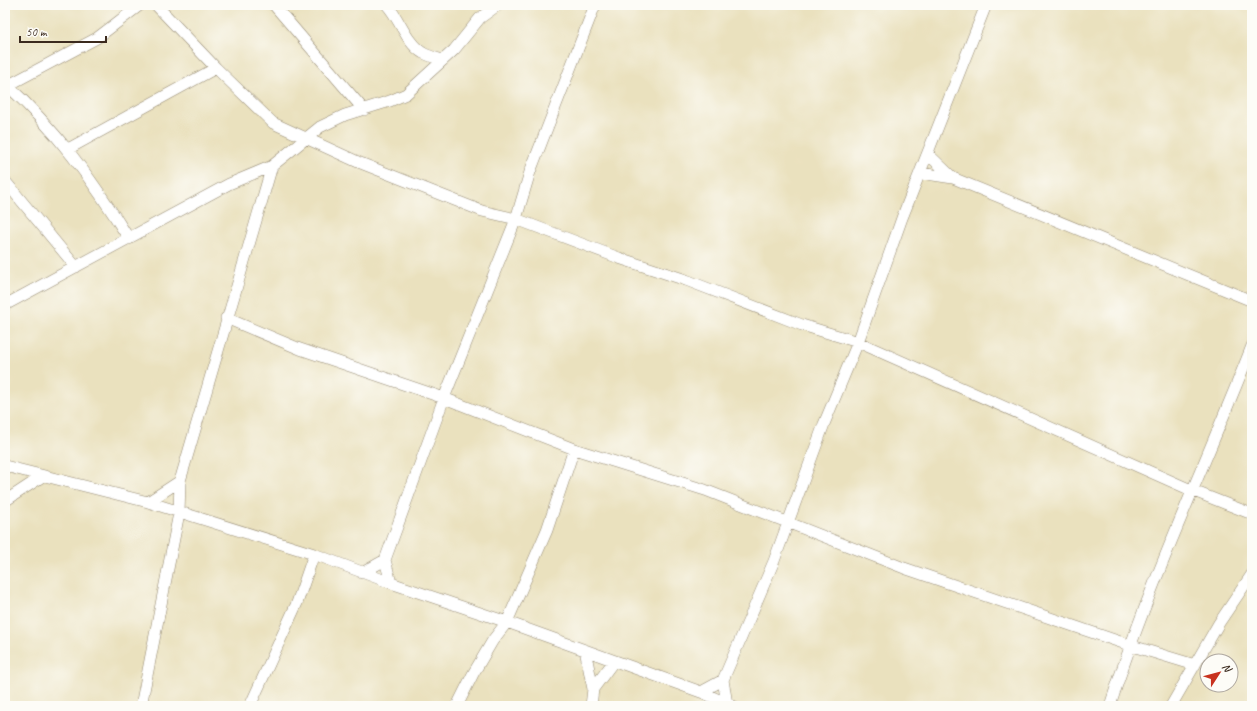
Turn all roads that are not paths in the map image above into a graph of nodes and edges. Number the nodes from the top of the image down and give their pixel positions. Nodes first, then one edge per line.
1 (140, 5) edge
2 (156, 5) edge
3 (274, 5) edge
4 (387, 5) edge
5 (498, 5) edge
6 (594, 5) edge
7 (986, 5) edge
8 (442, 60) junction
9 (216, 68) junction
10 (6, 85) edge
11 (364, 110) junction
12 (305, 138) junction
13 (68, 149) junction
14 (928, 154) junction
15 (272, 166) junction
16 (920, 173) junction
17 (953, 178) junction
18 (5, 182) edge
19 (516, 219) junction
20 (129, 239) junction
21 (76, 267) junction
22 (1252, 301) edge
23 (5, 305) edge
24 (226, 318) junction
25 (858, 342) junction
26 (1252, 346) edge
27 (444, 398) junction
28 (574, 449) junction
29 (5, 466) edge
30 (43, 476) junction
31 (180, 481) junction
32 (1191, 490) junction
33 (5, 501) edge
34 (148, 502) junction
35 (179, 513) junction
36 (1252, 514) edge
37 (788, 523) junction
38 (314, 554) junction
39 (385, 560) junction
40 (362, 573) junction
41 (1252, 574) edge
42 (391, 583) junction
43 (507, 622) junction
44 (1129, 645) junction
45 (585, 650) junction
46 (614, 661) junction
47 (1195, 665) junction
48 (723, 680) junction
49 (593, 689) junction
50 (701, 692) junction
51 (730, 705) edge
52 (141, 706) edge
53 (250, 706) edge
54 (457, 706) edge
55 (591, 706) edge
56 (1110, 706) edge
57 (1171, 706) edge

1 - 10 street
2 - 9 street
3 - 11 street
4 - 8 street
5 - 8 street
6 - 19 street
7 - 14 street
8 - 11 street
9 - 12 street
9 - 13 street
10 - 13 street
11 - 12 street
12 - 15 street
12 - 19 street
13 - 20 street
14 - 16 street
14 - 17 street
15 - 20 street
15 - 24 street
16 - 17 street
16 - 25 street
17 - 22 street
18 - 21 street
19 - 25 street
19 - 27 street
20 - 21 street
21 - 23 street
24 - 27 street
24 - 31 street
25 - 32 street
25 - 37 street
26 - 32 street
27 - 28 street
27 - 39 street
28 - 37 street
28 - 43 street
29 - 30 street
30 - 33 street
30 - 34 street
31 - 34 street
31 - 35 street
32 - 36 street
32 - 44 street
34 - 35 street
35 - 38 street
35 - 52 street
37 - 44 street
37 - 48 street
38 - 40 street
38 - 53 street
39 - 40 street
39 - 42 street
40 - 42 street
41 - 47 street
42 - 43 street
43 - 45 street
43 - 54 street
44 - 47 street
44 - 56 street
45 - 46 street
45 - 49 street
46 - 49 street
46 - 50 street
47 - 57 street
48 - 50 street
48 - 51 street
49 - 55 street
50 - 51 street

